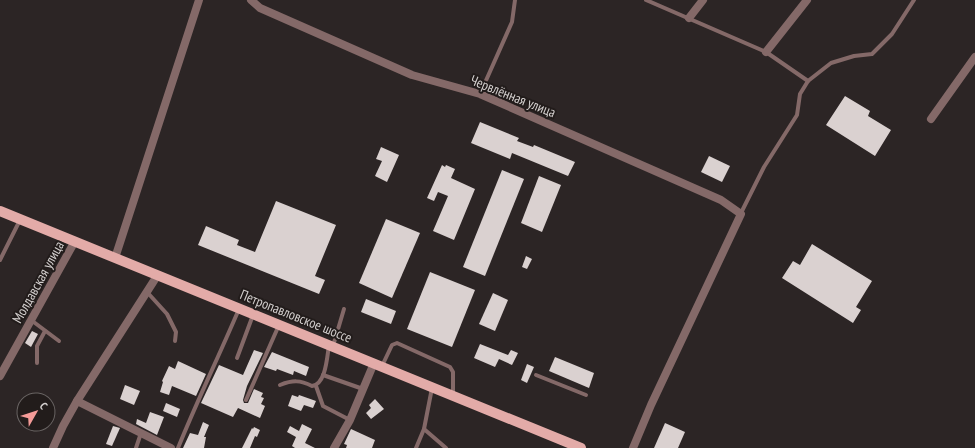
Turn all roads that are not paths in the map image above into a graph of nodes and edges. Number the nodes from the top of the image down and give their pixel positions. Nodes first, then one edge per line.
1 (199, 0) edge
2 (251, 0) edge
3 (514, 0) edge
4 (646, 0) edge
5 (703, 0) edge
6 (807, 0) edge
7 (914, 0) edge
8 (689, 18) junction
9 (766, 52) junction
10 (975, 58) edge
11 (808, 81) junction
12 (480, 94) junction
13 (931, 120) dead end
14 (0, 211) edge
15 (741, 214) junction
16 (21, 219) junction
17 (75, 242) junction
18 (2, 253) edge
19 (115, 258) junction
20 (0, 260) edge
21 (157, 276) junction
22 (147, 292) junction
23 (239, 309) junction
24 (344, 309) dead end
25 (253, 314) junction
26 (31, 320) junction
27 (279, 325) junction
28 (45, 331) junction
29 (59, 341) dead end
30 (175, 341) dead end
31 (331, 346) junction
32 (237, 358) dead end
33 (37, 363) dead end
34 (378, 364) junction
35 (536, 375) dead end
36 (0, 376) edge
37 (323, 376) junction
38 (280, 385) dead end
39 (316, 386) junction
40 (432, 387) junction
41 (363, 389) junction
42 (586, 395) dead end
43 (453, 396) junction
44 (246, 400) dead end
45 (77, 401) junction
46 (350, 420) junction
47 (424, 429) junction
48 (142, 433) junction
49 (575, 447) edge
50 (53, 448) edge
51 (136, 448) edge
52 (171, 448) edge
53 (178, 448) edge
54 (334, 448) edge
55 (416, 448) edge
56 (446, 448) edge
57 (633, 448) edge

1 - 19 street
2 - 12 street, Червлённая улица
3 - 12 lane
4 - 8 lane
5 - 8 street
6 - 9 street
7 - 11 lane
8 - 9 lane
9 - 11 lane
10 - 13 street
11 - 15 lane
12 - 15 street, Червлённая улица
14 - 16 main road, Петропавловское шоссе
15 - 57 street
16 - 17 main road, Петропавловское шоссе
16 - 18 lane
17 - 19 main road, Петропавловское шоссе
17 - 26 street, Молдавская улица
18 - 20 lane
19 - 21 main road, Петропавловское шоссе
21 - 22 street
21 - 23 main road, Петропавловское шоссе
22 - 30 lane
22 - 45 street
23 - 25 main road, Петропавловское шоссе
23 - 53 lane
24 - 31 lane
25 - 27 main road, Петропавловское шоссе
25 - 32 lane
26 - 28 lane
26 - 36 street, Молдавская улица
27 - 31 main road, Петропавловское шоссе
27 - 44 lane
28 - 29 lane
28 - 33 lane
31 - 34 main road, Петропавловское шоссе
31 - 37 lane
34 - 40 main road, Петропавловское шоссе
34 - 41 street
34 - 43 lane
35 - 42 lane
37 - 39 lane
37 - 41 lane
38 - 39 lane
39 - 46 lane
40 - 43 main road, Петропавловское шоссе
40 - 47 lane
41 - 46 street
43 - 49 main road, Петропавловское шоссе
45 - 48 street
45 - 50 street
46 - 54 street
47 - 55 lane
47 - 56 lane
48 - 51 lane
48 - 52 street

